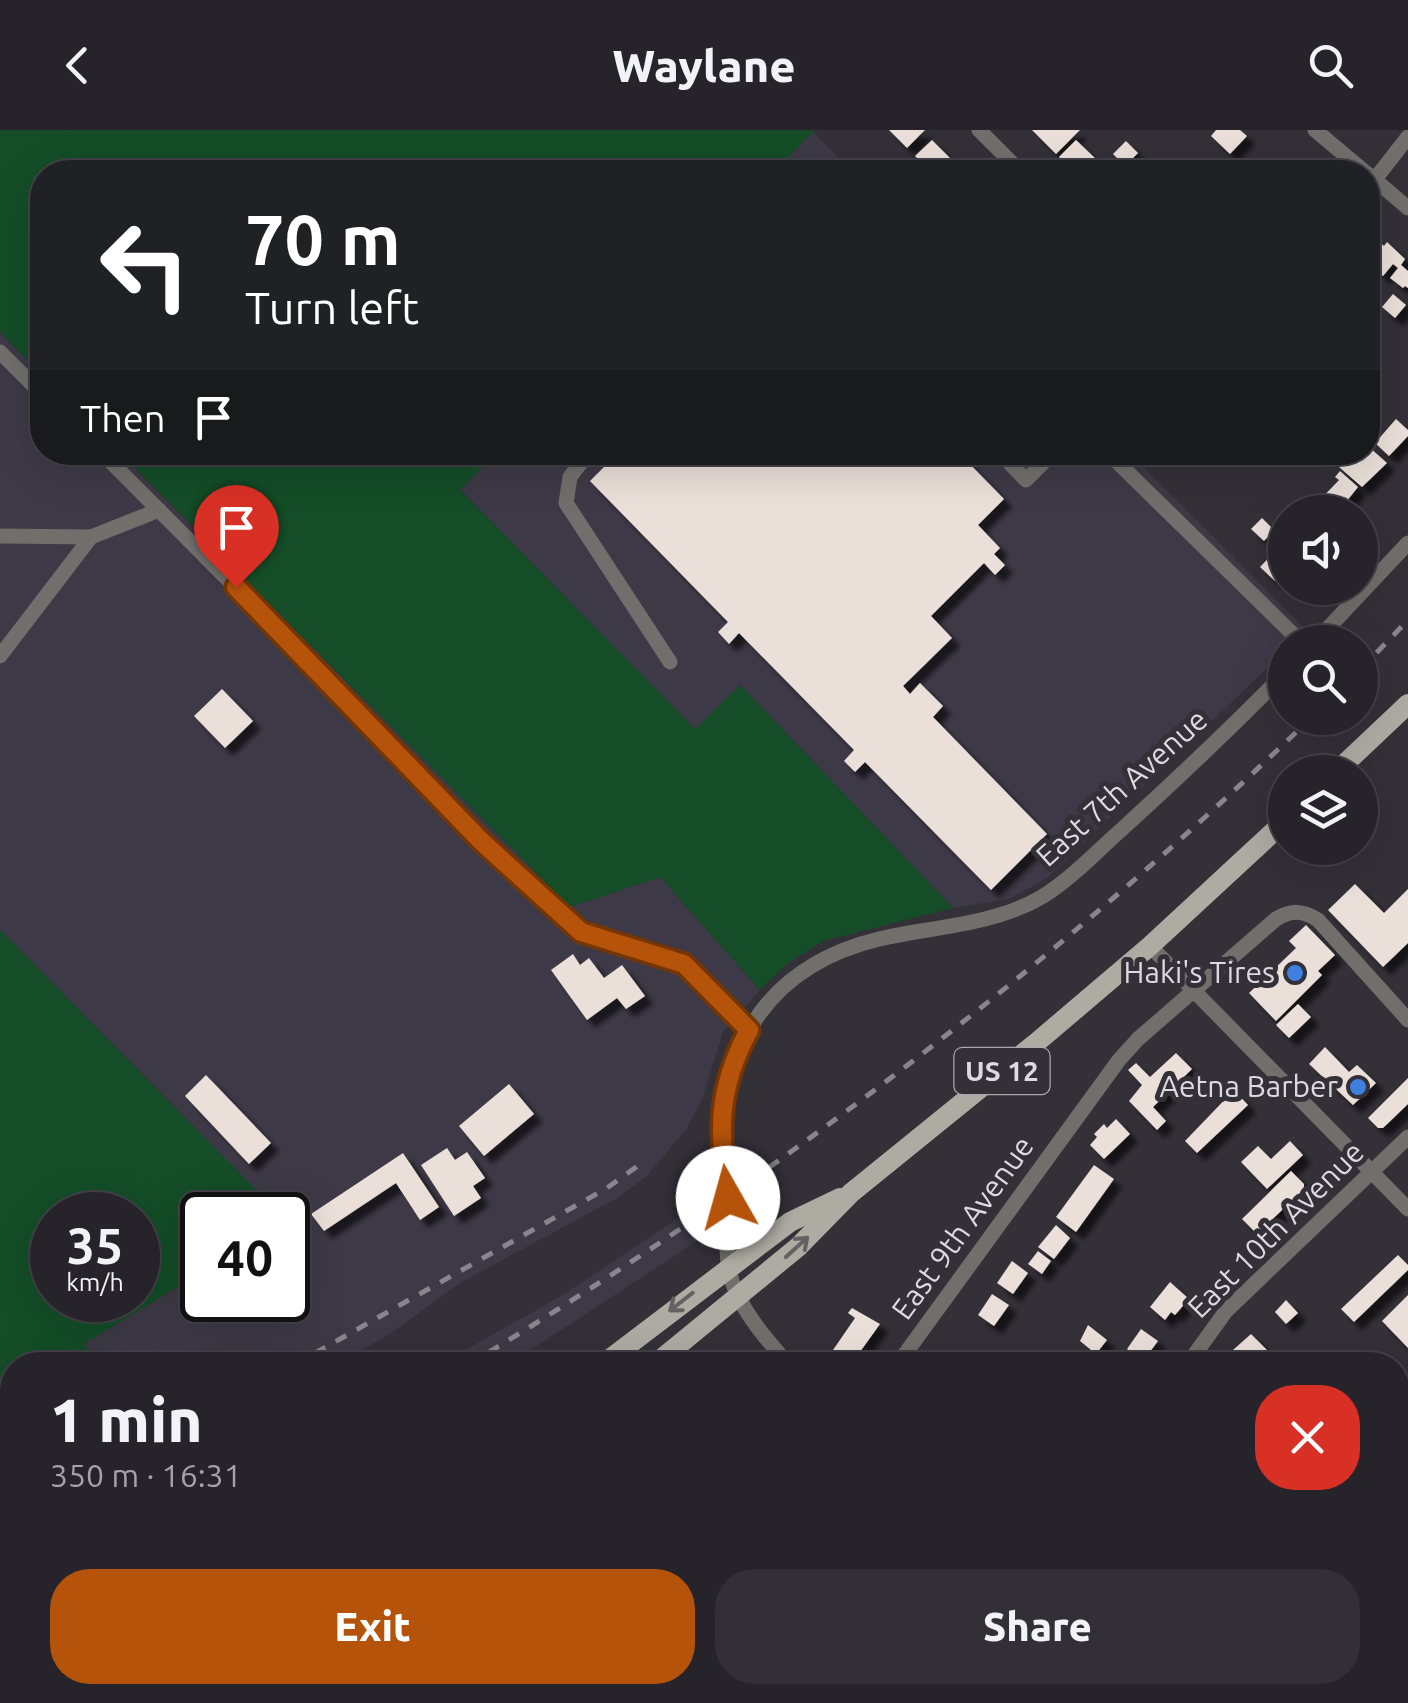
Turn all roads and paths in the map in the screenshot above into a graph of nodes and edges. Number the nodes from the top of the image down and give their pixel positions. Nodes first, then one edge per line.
1 (979, 130) edge
2 (1315, 130) edge
3 (1408, 137) edge
4 (1008, 160) edge
5 (1348, 160) edge
6 (1380, 167) edge
7 (1380, 187) edge
8 (1408, 208) edge
9 (0, 352) edge
10 (30, 382) edge
11 (114, 465) edge
12 (579, 465) edge
13 (1012, 465) edge
14 (1041, 465) edge
15 (1121, 465) edge
16 (159, 510) junction
17 (0, 536) edge
18 (91, 537) junction
19 (1408, 543) edge
20 (1284, 625) edge
21 (1331, 625) edge
22 (0, 656) edge
23 (670, 662) dead end
24 (1268, 689) edge
25 (1408, 704) edge
26 (1354, 755) edge
27 (1268, 837) edge
28 (1150, 946) junction
29 (1193, 990) junction
30 (1408, 1020) edge
31 (749, 1030) junction
32 (1408, 1137) edge
33 (1372, 1172) junction
34 (851, 1193) junction
35 (1408, 1209) edge
36 (728, 1266) junction
37 (738, 1296) junction
38 (619, 1352) edge
39 (670, 1352) edge
40 (779, 1352) edge
41 (906, 1352) edge
42 (1198, 1352) edge

1 - 4 street
2 - 5 street
3 - 6 street
7 - 8 street
9 - 10 street
11 - 16 street
12 - 23 street
13 - 14 street
15 - 20 street
16 - 18 street
16 - 31 street
17 - 18 street
18 - 22 street
19 - 21 street
24 - 31 street, East 7th Avenue
25 - 26 main road
27 - 28 main road, US 12
28 - 29 street
28 - 34 main road, US 12
29 - 30 street, East 9th Avenue
29 - 33 street
29 - 41 street, East 9th Avenue
31 - 36 street, East 7th Avenue
32 - 33 street, East 10th Avenue
33 - 35 street
33 - 42 street, East 10th Avenue
34 - 36 main road, US 12
37 -> 34 main road, US 12
36 - 37 street, East 7th Avenue
36 -> 38 main road, US 12
37 - 39 main road, US 12
37 - 40 street, East 7th Avenue

